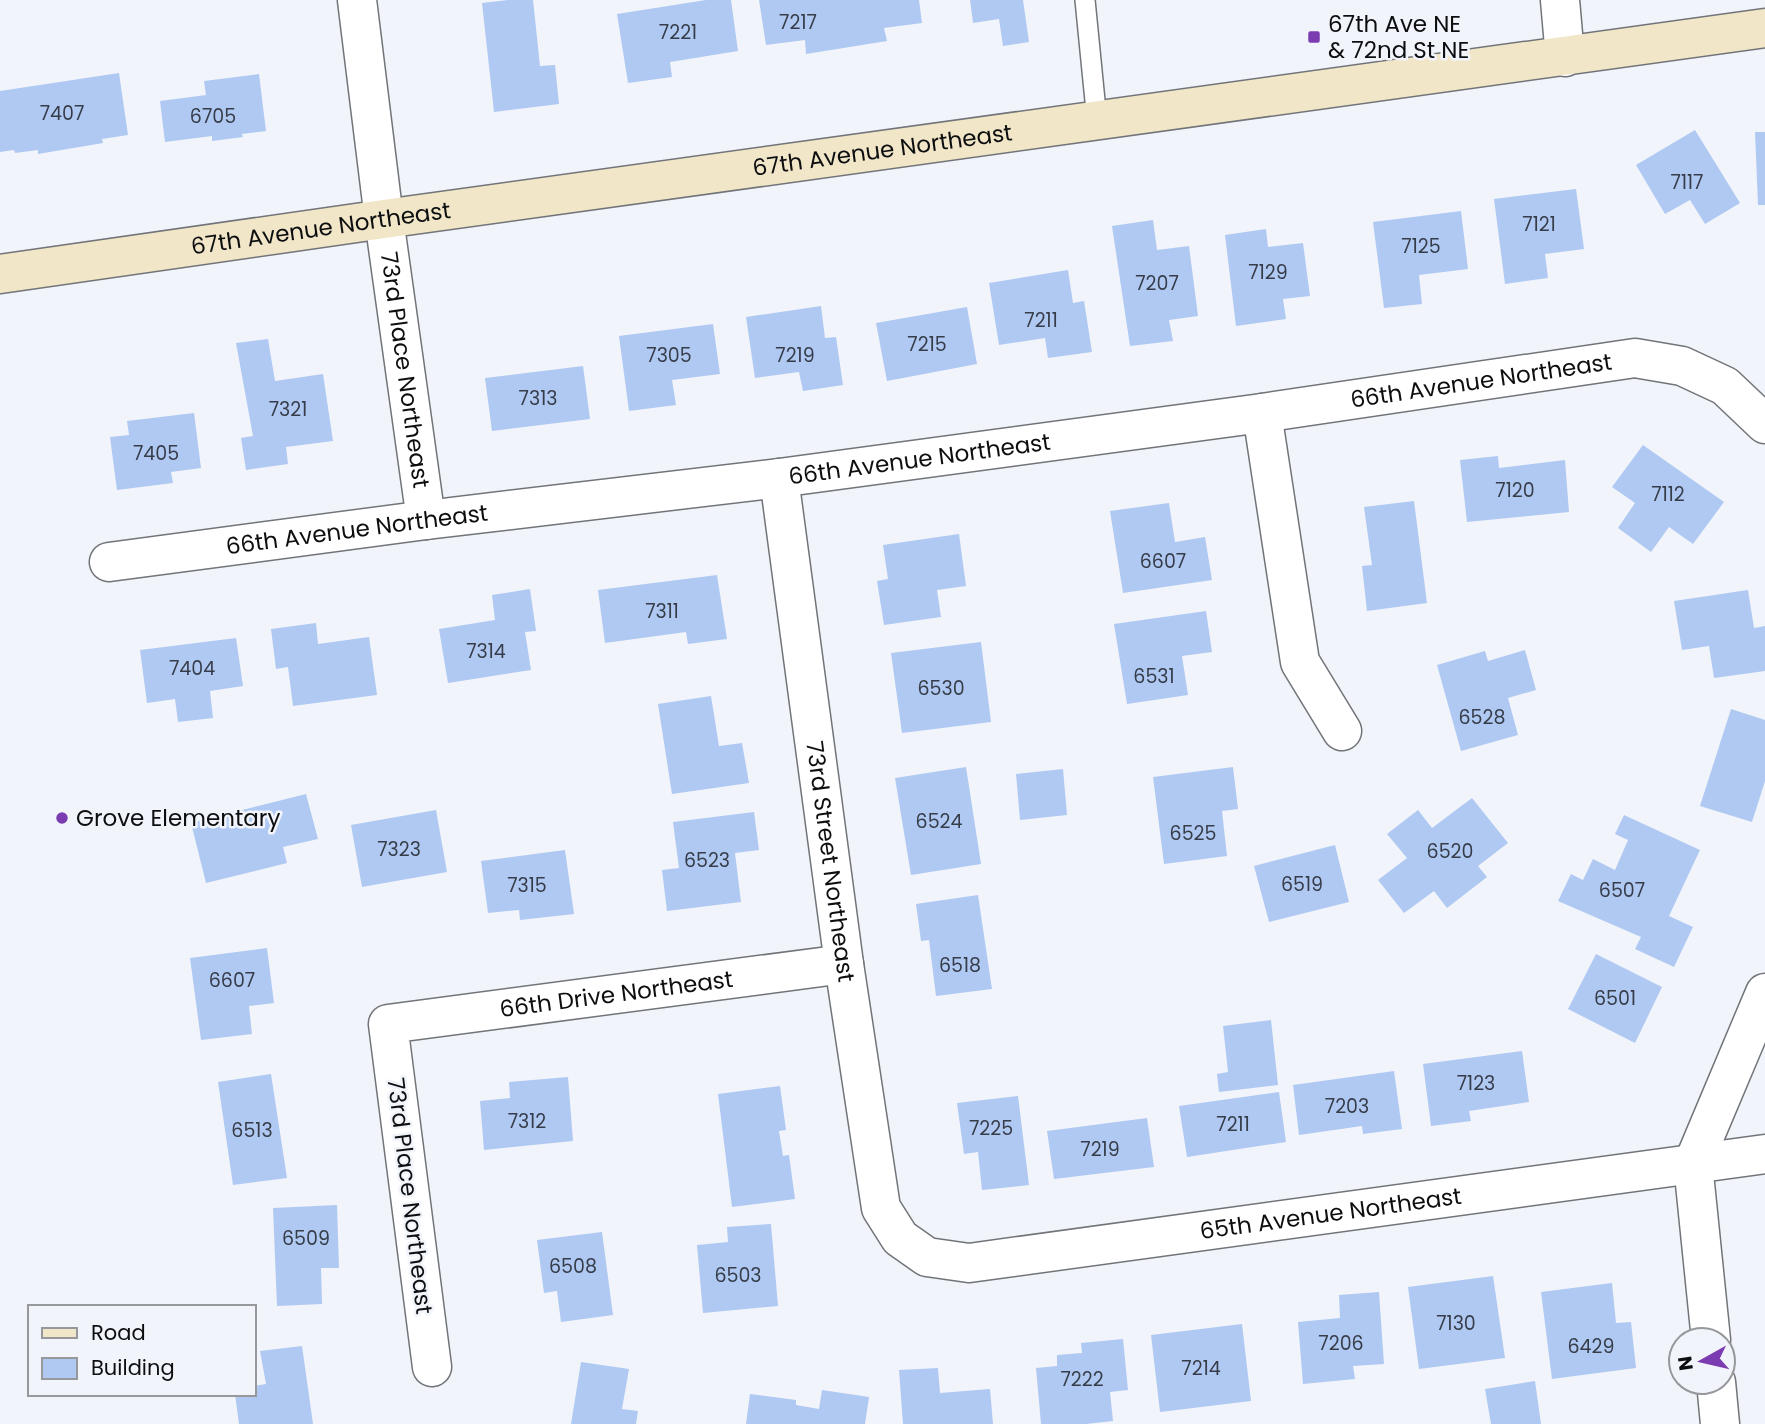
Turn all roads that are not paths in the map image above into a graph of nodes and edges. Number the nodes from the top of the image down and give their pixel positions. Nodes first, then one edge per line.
1 (357, 0) edge
2 (1085, 0) edge
3 (1560, 0) edge
4 (1765, 28) edge
5 (1565, 57) junction
6 (1097, 121) junction
7 (384, 219) junction
8 (0, 274) edge
9 (1262, 413) junction
10 (1765, 424) edge
11 (779, 478) junction
12 (426, 520) junction
13 (109, 562) dead end
14 (1342, 731) dead end
15 (844, 964) junction
16 (1765, 993) edge
17 (388, 1024) joint
18 (1765, 1154) edge
19 (1693, 1164) junction
20 (900, 1238) joint
21 (1710, 1326) edge
22 (432, 1367) dead end
23 (1717, 1396) edge
24 (1720, 1424) edge

1 - 7 street
2 - 6 lane
3 - 5 street
4 - 5 main road, 67th Avenue Northeast
5 - 6 main road, 67th Avenue Northeast
6 - 7 main road, 67th Avenue Northeast
7 - 8 main road, 67th Avenue Northeast
7 - 12 street, 73rd Place Northeast
9 - 10 street, 66th Avenue Northeast
9 - 11 street, 66th Avenue Northeast
9 - 14 street
11 - 12 street, 66th Avenue Northeast
11 - 15 street, 73rd Street Northeast
12 - 13 street, 66th Avenue Northeast
15 - 17 street, 66th Drive Northeast
15 - 20 street, 73rd Street Northeast
16 - 19 street
17 - 22 street, 73rd Place Northeast
18 - 19 street, 65th Avenue Northeast
19 - 20 street, 65th Avenue Northeast
19 - 21 street
23 - 24 street

